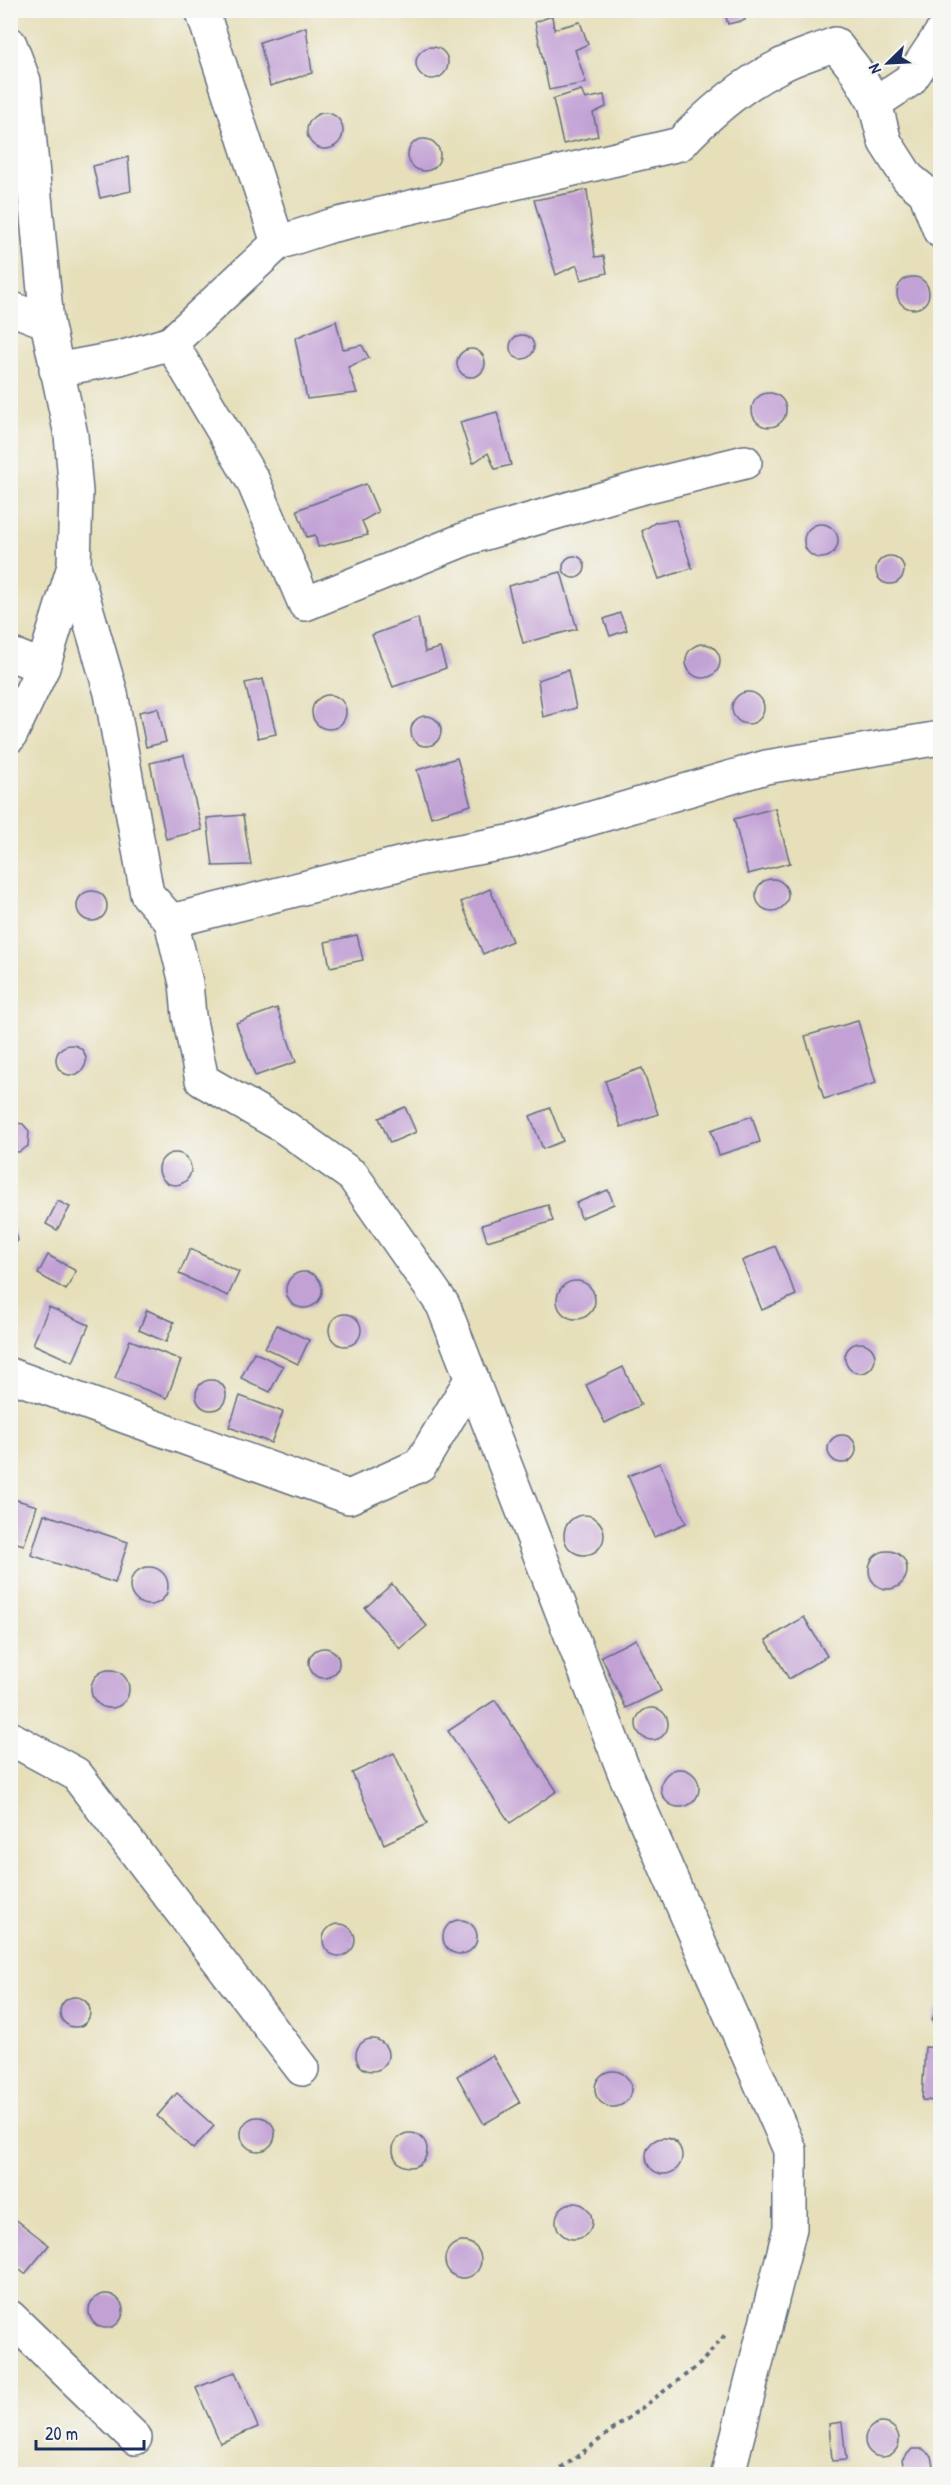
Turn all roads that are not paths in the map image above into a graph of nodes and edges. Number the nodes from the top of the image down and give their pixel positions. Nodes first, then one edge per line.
1 (202, 10) edge
2 (940, 35) edge
3 (10, 44) edge
4 (875, 103) junction
5 (940, 231) edge
6 (278, 243) junction
7 (10, 308) edge
8 (47, 322) junction
9 (171, 343) junction
10 (56, 370) junction
11 (745, 462) dead end
12 (74, 566) junction
13 (10, 654) edge
14 (43, 667) junction
15 (10, 736) edge
16 (940, 738) edge
17 (171, 921) junction
18 (10, 1375) edge
19 (472, 1378) junction
20 (10, 1738) edge
21 (302, 2069) dead end
22 (10, 2317) edge
23 (135, 2438) dead end
24 (728, 2475) edge

1 - 6 street
2 - 4 street
3 - 8 street
4 - 5 street
4 - 6 street
6 - 9 street
7 - 8 street
8 - 10 street
9 - 10 street
9 - 11 street
10 - 12 street
12 - 14 street
12 - 17 street
13 - 14 street
14 - 15 street
16 - 17 street
17 - 19 street
18 - 19 street
19 - 24 street
20 - 21 street
22 - 23 street

